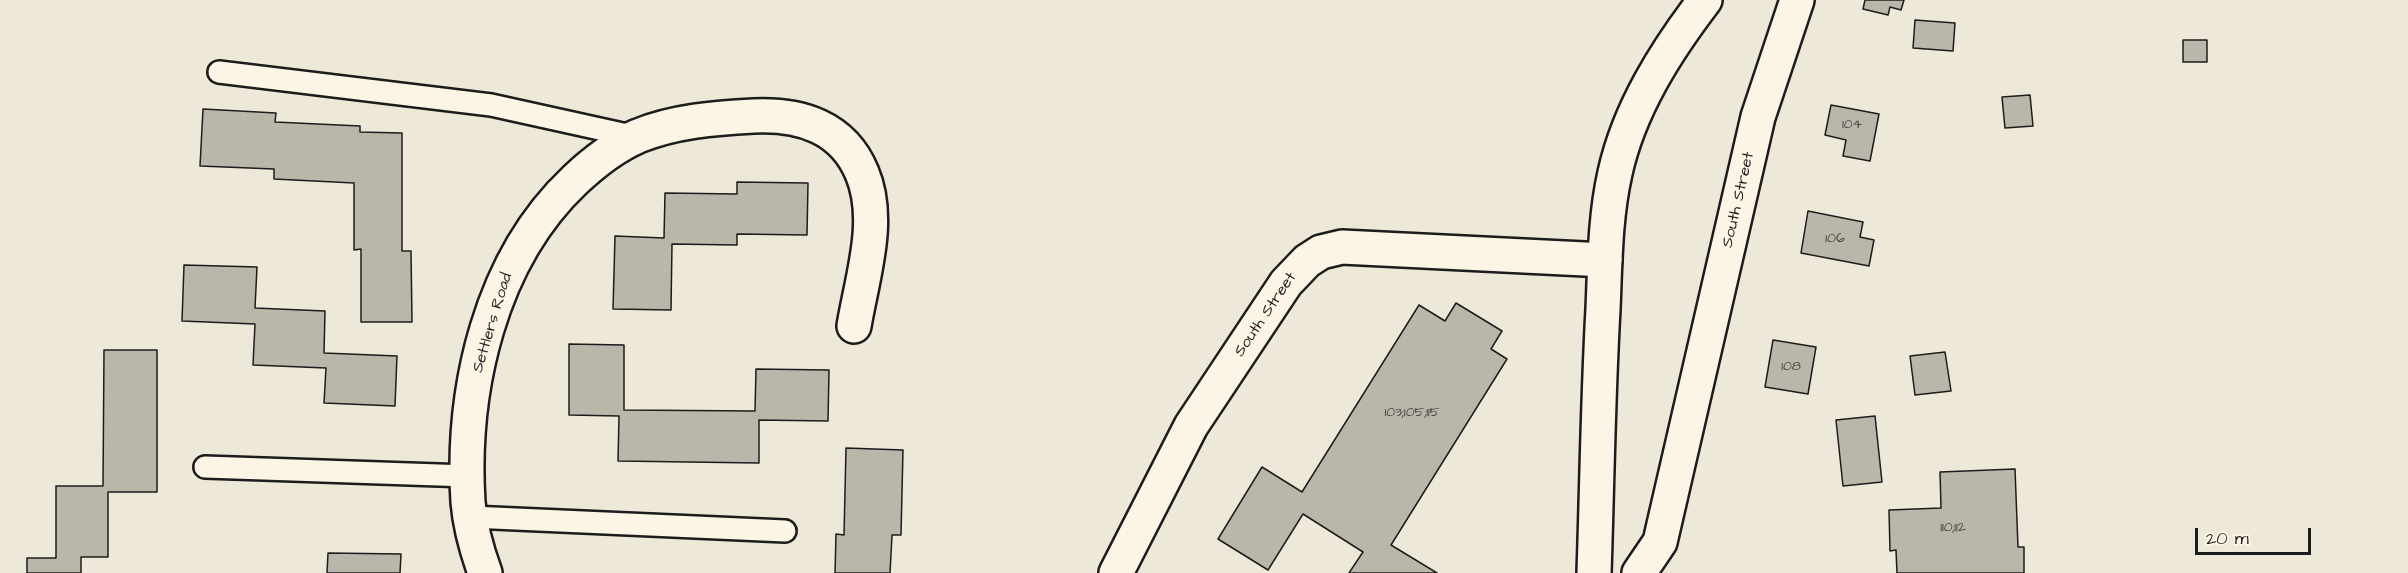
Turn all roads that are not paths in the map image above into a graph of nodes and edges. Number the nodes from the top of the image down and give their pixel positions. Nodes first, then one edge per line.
1 (1705, 0) edge
2 (1797, 0) edge
3 (219, 72) dead end
4 (636, 137) junction
5 (1605, 260) junction
6 (854, 326) dead end
7 (205, 467) dead end
8 (468, 476) junction
9 (471, 518) junction
10 (785, 531) dead end
11 (485, 573) edge
12 (1116, 573) edge
13 (1594, 573) edge
14 (1639, 573) edge

1 - 5 street
2 - 14 street, South Street
3 - 4 lane
4 - 6 street, Settlers Road
4 - 8 street, Settlers Road
5 - 12 street, South Street
5 - 13 street
7 - 8 lane
8 - 9 street, Settlers Road
9 - 10 lane
9 - 11 street, Settlers Road

